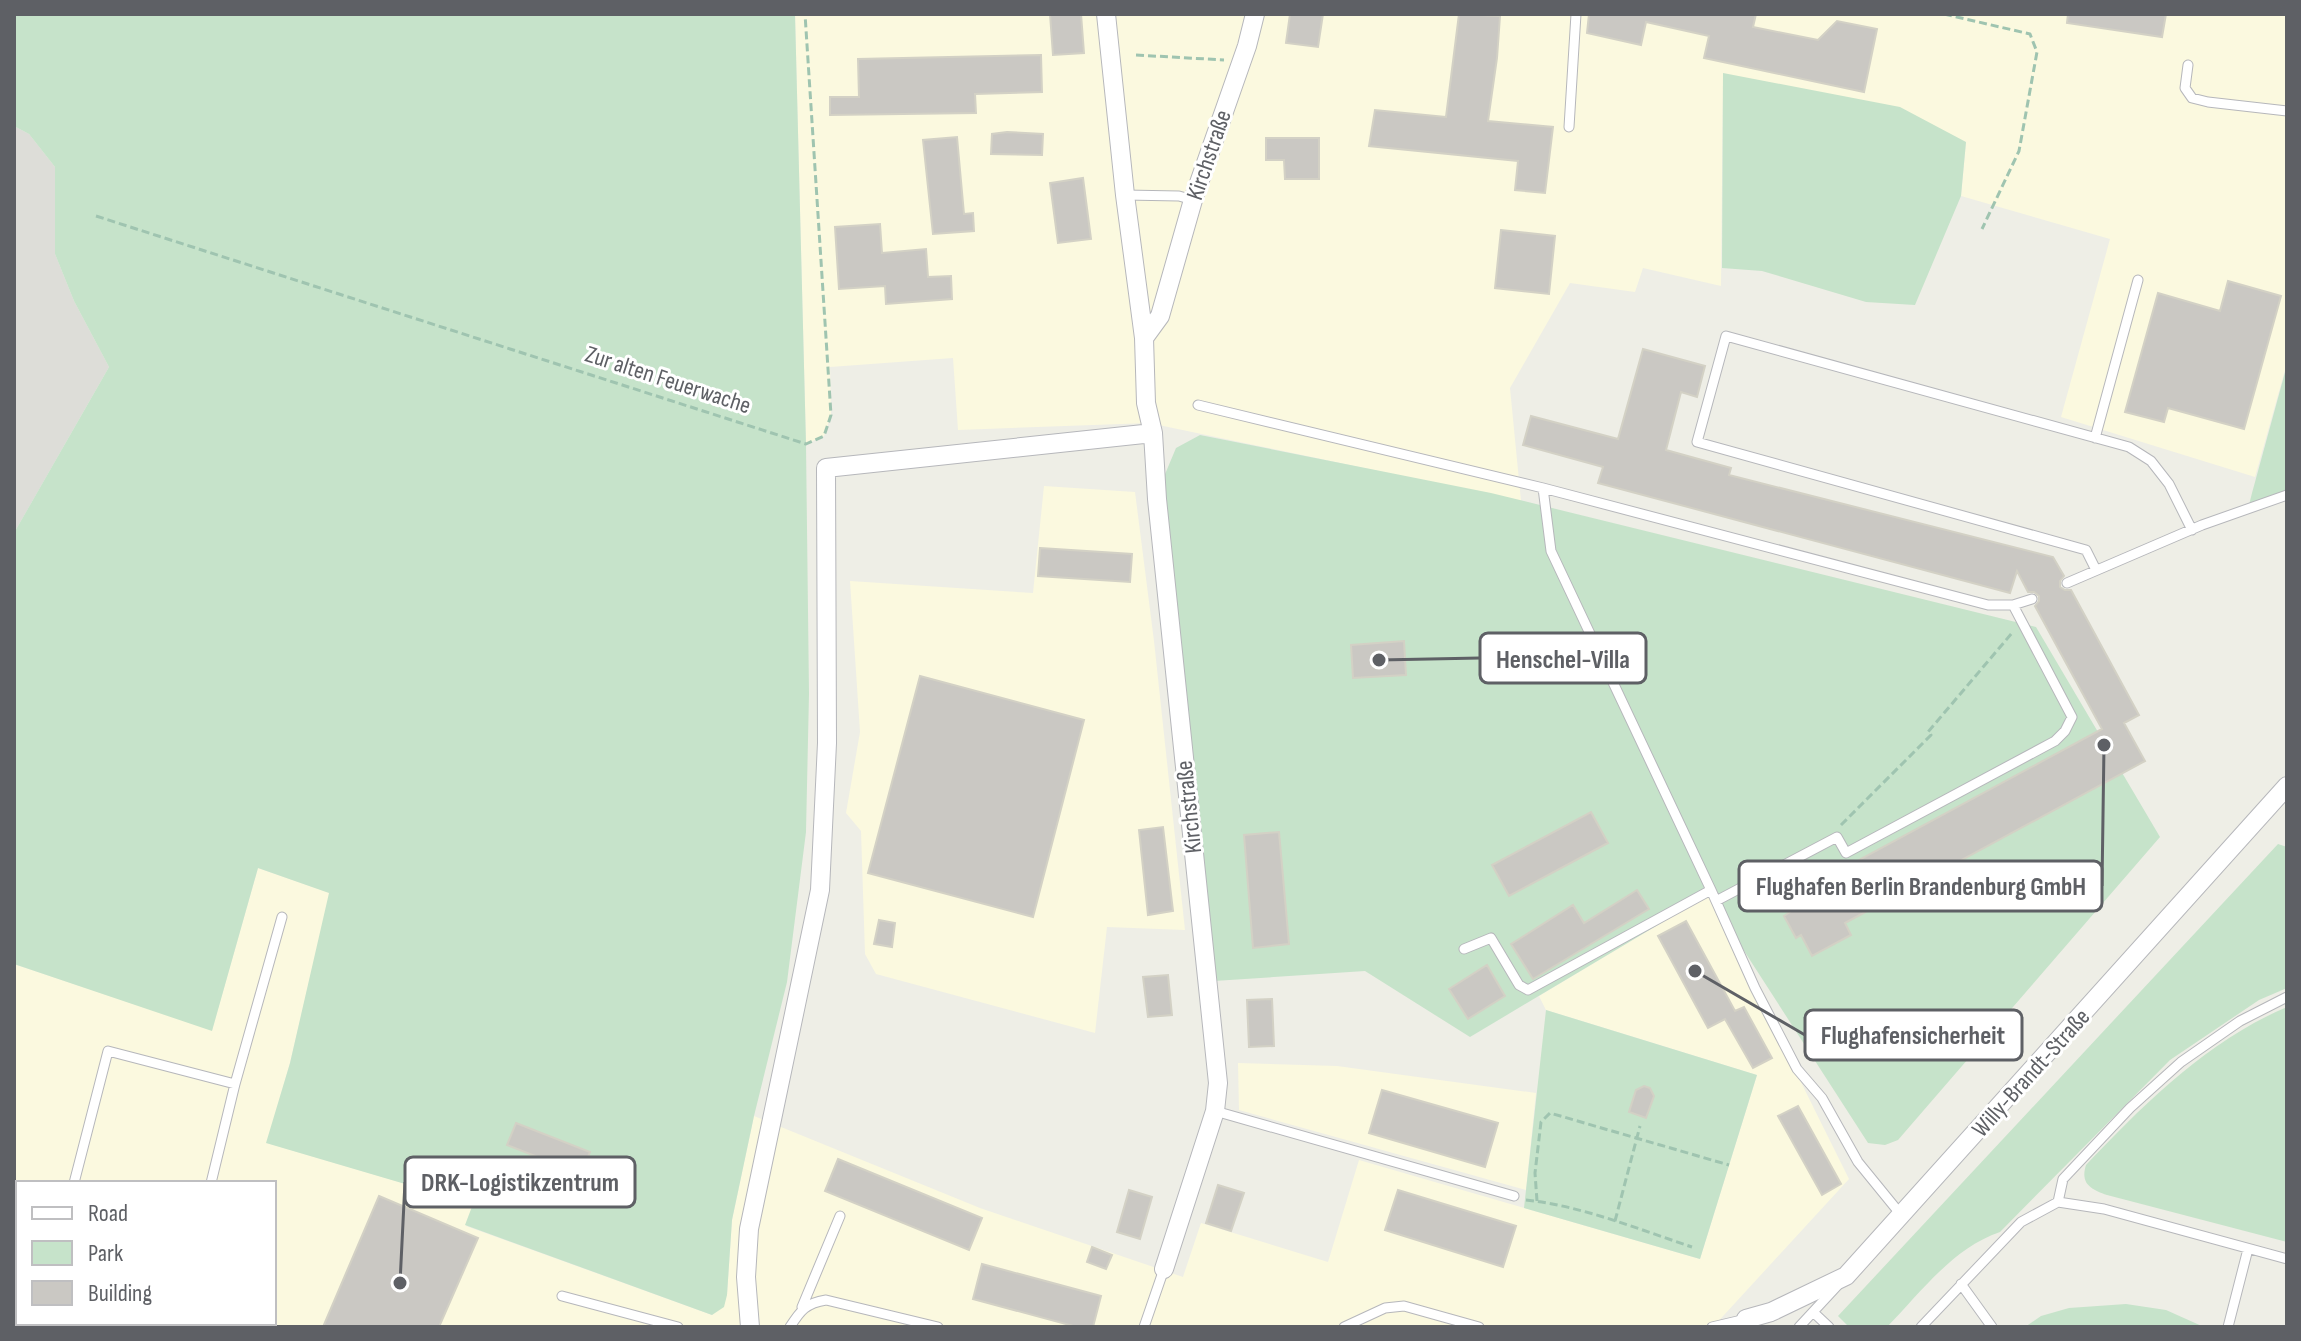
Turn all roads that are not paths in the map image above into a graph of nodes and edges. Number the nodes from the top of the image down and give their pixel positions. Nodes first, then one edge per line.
1 (1106, 14) edge
2 (1255, 14) edge
3 (1576, 14) edge
4 (2188, 65) dead end
5 (2287, 111) edge
6 (1569, 127) dead end
7 (1125, 195) junction
8 (1193, 200) junction
9 (2138, 280) dead end
10 (1144, 338) junction
11 (1198, 405) dead end
12 (1153, 433) junction
13 (2095, 438) junction
14 (1543, 488) junction
15 (2287, 495) edge
16 (2192, 530) junction
17 (2096, 570) junction
18 (2067, 583) dead end
19 (2032, 599) dead end
20 (2013, 605) junction
21 (2287, 786) edge
22 (1711, 890) junction
23 (1716, 901) junction
24 (282, 917) dead end
25 (1464, 949) dead end
26 (2287, 997) edge
27 (235, 1084) junction
28 (1215, 1111) junction
29 (75, 1181) edge
30 (211, 1181) edge
31 (1514, 1196) road end
32 (2058, 1202) junction
33 (840, 1216) dead end
34 (1902, 1216) junction
35 (2248, 1249) junction
36 (2287, 1259) edge
37 (1164, 1269) joint
38 (1846, 1276) junction
39 (1961, 1284) junction
40 (562, 1296) dead end
41 (802, 1307) junction
42 (1813, 1312) junction
43 (1742, 1323) edge
44 (678, 1327) edge
45 (750, 1327) edge
46 (790, 1327) edge
47 (938, 1327) edge
48 (1144, 1327) edge
49 (1344, 1327) edge
50 (1479, 1327) edge
51 (1712, 1327) edge
52 (1799, 1327) edge
53 (1829, 1327) edge
54 (1921, 1327) edge
55 (1992, 1327) edge
56 (2228, 1327) edge

1 - 7 street, Kirchstraße
2 - 8 street, Kirchstraße
3 - 6 lane
4 - 5 lane
7 - 8 lane
7 - 10 street, Kirchstraße
8 - 10 street, Kirchstraße
9 - 13 lane
10 - 12 street, Kirchstraße
11 - 14 lane
12 - 28 street, Kirchstraße
12 - 45 street
13 - 16 lane
13 - 17 lane
14 - 20 lane
14 - 22 lane
15 - 16 lane
16 - 17 lane
17 - 18 lane
19 - 20 lane
20 - 23 lane
21 - 34 street, Willy-Brandt-Straße
22 - 23 lane
22 - 25 lane
23 - 34 lane
24 - 27 lane
26 - 32 lane
27 - 29 lane
27 - 30 lane
28 - 31 lane
28 - 37 street, Kirchstraße
32 - 35 lane
32 - 39 lane
33 - 41 lane
34 - 38 street, Willy-Brandt-Straße
35 - 36 lane
35 - 56 lane
37 - 48 lane
38 - 42 lane
38 - 43 street, Willy-Brandt-Straße
39 - 54 lane
39 - 55 lane
40 - 44 lane
41 - 46 lane
41 - 47 lane
42 - 52 lane
42 - 53 lane
43 - 51 lane
49 - 50 lane

